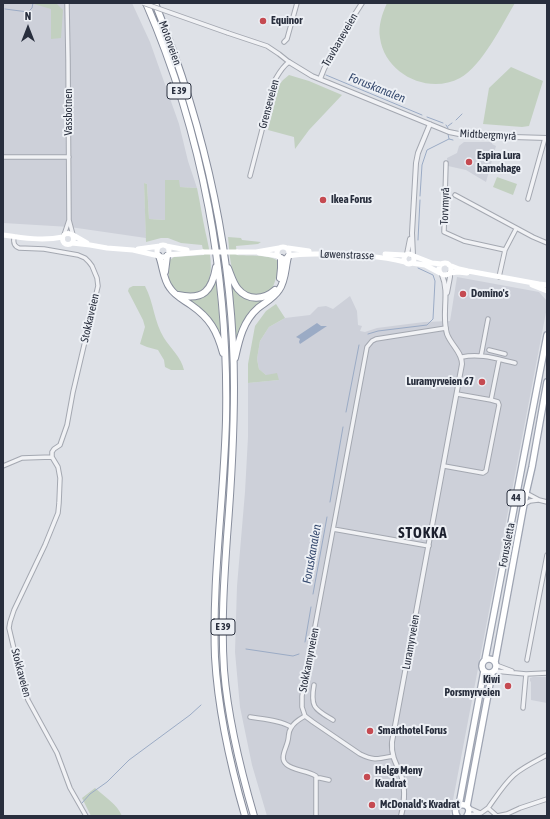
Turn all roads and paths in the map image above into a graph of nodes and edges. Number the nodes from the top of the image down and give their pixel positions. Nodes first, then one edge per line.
1 (67, 3) edge
2 (155, 3) edge
3 (297, 3) edge
4 (362, 3) edge
5 (146, 5) edge
6 (284, 42) dead end
7 (289, 62) junction
8 (320, 79) junction
9 (430, 124) junction
10 (546, 138) edge
11 (3, 157) edge
12 (69, 157) junction
13 (446, 163) dead end
14 (250, 176) dead end
15 (455, 195) dead end
16 (528, 199) dead end
17 (69, 220) junction
18 (516, 229) junction
19 (412, 233) junction
20 (3, 235) edge
21 (72, 235) junction
22 (64, 236) junction
23 (14, 237) junction
24 (47, 240) junction
25 (72, 243) junction
26 (547, 243) edge
27 (66, 244) junction
28 (90, 245) junction
29 (163, 246) junction
30 (279, 248) junction
31 (288, 248) junction
32 (133, 250) junction
33 (505, 250) junction
34 (202, 252) junction
35 (256, 252) junction
36 (167, 255) junction
37 (406, 255) junction
38 (159, 256) junction
39 (413, 256) junction
40 (280, 257) junction
41 (288, 257) junction
42 (217, 261) junction
43 (405, 262) junction
44 (412, 263) junction
45 (225, 264) junction
46 (442, 264) junction
47 (449, 265) junction
48 (450, 273) junction
49 (441, 274) junction
50 (165, 275) junction
51 (499, 277) junction
52 (547, 284) edge
53 (547, 291) edge
54 (176, 295) junction
55 (445, 299) junction
56 (488, 319) dead end
57 (446, 328) junction
58 (547, 335) edge
59 (489, 350) dead end
60 (505, 354) dead end
61 (481, 356) junction
62 (462, 357) junction
63 (226, 360) junction
64 (499, 360) junction
65 (515, 363) dead end
66 (234, 366) junction
67 (547, 382) edge
68 (457, 394) junction
69 (491, 400) junction
70 (52, 457) junction
71 (3, 466) edge
72 (444, 466) junction
73 (526, 493) junction
74 (539, 500) junction
75 (547, 502) edge
76 (524, 505) junction
77 (333, 529) junction
78 (429, 546) junction
79 (547, 555) edge
80 (485, 660) junction
81 (527, 660) dead end
82 (494, 667) junction
83 (484, 671) junction
84 (515, 672) junction
85 (547, 673) edge
86 (526, 674) junction
87 (314, 685) dead end
88 (523, 708) dead end
89 (250, 716) dead end
90 (306, 716) junction
91 (333, 720) dead end
92 (291, 727) junction
93 (547, 755) edge
94 (393, 756) junction
95 (316, 778) junction
96 (329, 780) dead end
97 (547, 799) edge
98 (459, 805) junction
99 (468, 807) junction
100 (488, 808) junction
101 (316, 810) junction
102 (481, 813) junction
103 (86, 816) edge
104 (245, 816) edge
105 (254, 816) edge
106 (316, 816) edge
107 (319, 816) edge
108 (401, 816) edge
109 (457, 816) edge
110 (468, 816) edge
111 (497, 816) edge

1 - 12 street, Vassbotnen
2 - 45 highway, Motorveien / E 39
3 - 6 street
4 - 8 street, Travbaneveien
5 - 7 street, bridge
5 - 42 highway, E 39
7 - 8 street
7 - 14 street, Grenseveien
8 - 9 street
9 - 10 street, Midtbergmyrå
9 - 19 street
10 - 16 street
11 - 12 street
12 - 17 street, Vassbotnen
13 - 33 street, Torvmyrå
15 - 18 street, Torvmyrå
17 - 21 street, Vassbotnen
17 - 22 street, Vassbotnen
18 - 26 street, Torvmyrå
18 - 33 street
19 - 37 street
19 - 39 street
20 - 23 main road
21 - 22 main road
21 - 25 main road
21 - 28 main road
22 - 24 main road
22 - 27 main road
23 - 24 main road
23 - 70 street, Stokkaveien
24 - 27 main road
25 - 27 main road
25 - 28 main road
28 - 32 main road
29 - 32 main road
29 - 34 main road
29 - 36 main road
29 - 38 main road
30 - 31 main road
30 - 35 main road
30 - 40 main road
31 - 37 main road, Løwenstrasse
31 - 41 main road
32 - 38 main road
33 - 51 street
34 - 35 main road, bridge
34 - 36 main road
35 - 40 main road
36 - 38 main road
36 - 50 highway
37 - 39 main road
37 - 43 main road
38 - 50 highway, E 39
39 - 44 main road
39 - 46 main road
40 - 41 main road
40 - 45 highway, E 39
41 - 43 main road, Løwenstrasse
41 - 66 highway, E 39
42 - 54 highway, E 39
42 - 63 highway, E 39
43 - 44 main road
44 - 49 main road
45 - 66 highway, E 39
46 - 47 main road
46 - 49 main road
47 - 48 main road
47 - 51 main road
48 - 49 main road
48 - 51 main road
48 - 55 street
49 - 55 street
50 - 54 highway, E 39
51 - 52 main road
51 - 53 main road
54 - 63 highway, E 39
55 - 57 street
56 - 61 street
57 - 62 street
57 - 77 street, Stokkamyrveien
58 - 80 main road, Forussletta / 44
59 - 60 street
61 - 62 street
61 - 64 street
62 - 68 street, Luramyrveien
63 - 104 highway, E 39
64 - 65 street
64 - 69 street
66 - 105 highway, E 39
67 - 73 main road, Forussletta / 44
68 - 69 street
68 - 72 street, Luramyrveien
69 - 72 street
70 - 71 street
70 - 103 street, Stokkaveien
72 - 78 street, Luramyrveien
73 - 74 street
73 - 76 main road, Forussletta / 44
74 - 75 street
74 - 76 street
76 - 82 main road, Forussletta / 44
77 - 78 street
77 - 90 street, Stokkamyrveien
78 - 94 street, Luramyrveien
79 - 81 street
80 - 82 main road
80 - 83 main road, 44
82 - 83 main road
82 - 84 street
82 - 84 street
82 - 99 main road, Forussletta / 44
83 - 98 main road, 44
84 - 86 street
85 - 86 street
86 - 88 street
87 - 91 street
89 - 92 street
90 - 92 street
90 - 94 street
92 - 95 street
93 - 100 street
94 - 108 street, Luramyrveien
95 - 96 street
95 - 101 street
97 - 111 street
98 - 99 main road
98 - 109 main road, 44
99 - 102 street
99 - 110 main road, Forussletta / 44
100 - 102 street
100 - 111 street
101 - 106 street
101 - 107 street
102 - 110 street

